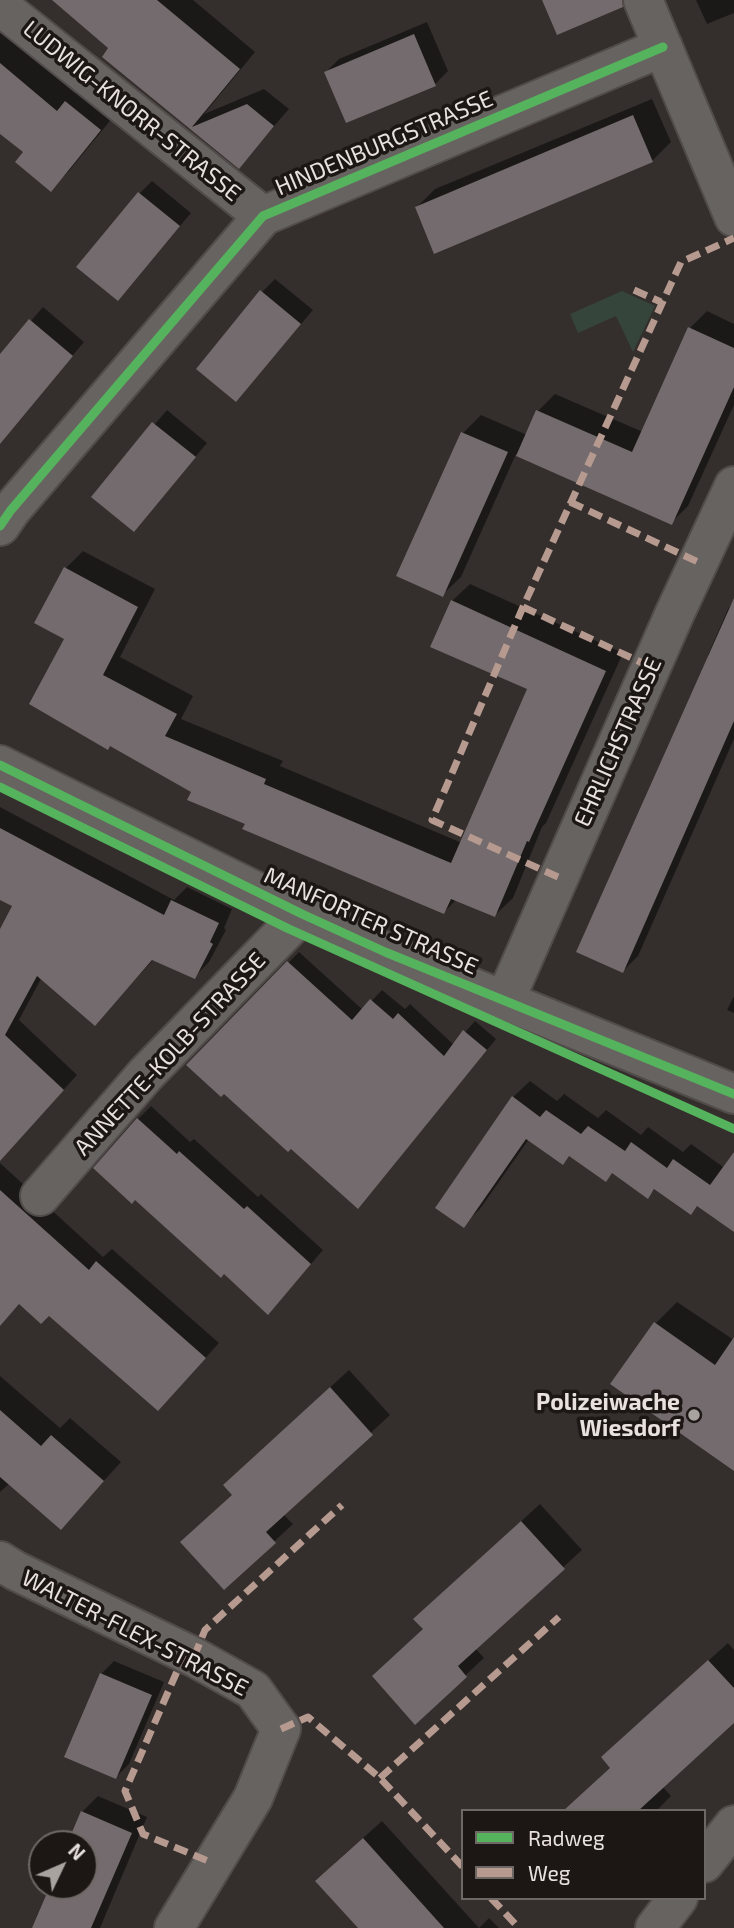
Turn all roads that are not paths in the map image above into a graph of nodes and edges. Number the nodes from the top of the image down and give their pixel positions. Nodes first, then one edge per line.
1 (643, 0) edge
2 (0, 6) edge
3 (663, 47) junction
4 (263, 216) junction
5 (734, 217) edge
6 (734, 486) edge
7 (0, 526) edge
8 (0, 765) edge
9 (302, 914) junction
10 (505, 1000) junction
11 (734, 1094) edge
12 (40, 1196) dead end
13 (0, 1561) edge
14 (734, 1825) edge
15 (706, 1860) edge
16 (676, 1900) edge
17 (174, 1928) edge
18 (655, 1928) edge

1 - 3 street
2 - 4 street, LUDWIG-KNORR-STRASSE
3 - 4 street, HINDENBURGSTRASSE
3 - 5 street
4 - 7 street, HINDENBURGSTRASSE
6 - 10 street, EHRLICHSTRASSE
8 - 9 street, MANFORTER STRASSE
9 - 10 street, MANFORTER STRASSE
9 - 12 street, ANNETTE-KOLB-STRASSE
10 - 11 street, MANFORTER STRASSE
13 - 17 street, WALTER-FLEX-STRASSE
14 - 15 street
16 - 18 street

